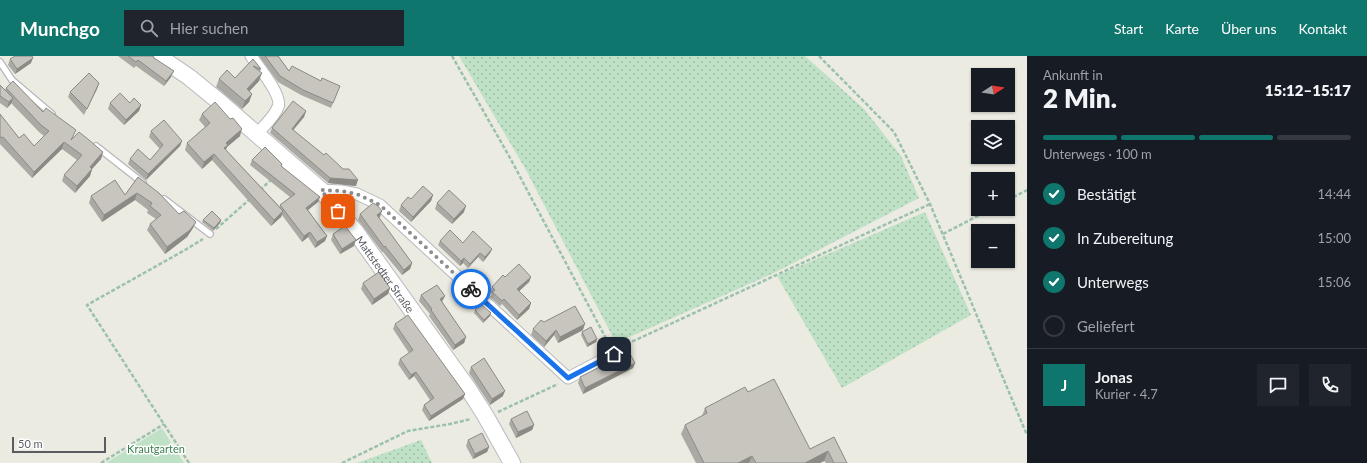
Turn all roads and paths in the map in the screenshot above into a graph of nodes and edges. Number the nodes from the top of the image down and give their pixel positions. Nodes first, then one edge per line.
1 (158, 56) edge
2 (251, 56) edge
3 (452, 56) edge
4 (818, 56) edge
5 (0, 62) edge
6 (60, 120) edge
7 (257, 134) junction
8 (91, 143) edge
9 (274, 178) edge
10 (148, 187) edge
11 (321, 190) junction
12 (1027, 190) edge
13 (256, 193) edge
14 (160, 196) edge
15 (1015, 196) edge
16 (250, 198) edge
17 (930, 204) junction
18 (977, 216) edge
19 (210, 234) junction
20 (943, 234) junction
21 (614, 354) junction
22 (568, 378) junction
23 (486, 416) junction
24 (164, 424) junction
25 (1027, 436) edge
26 (101, 463) edge
27 (189, 463) edge
28 (342, 463) edge
29 (512, 463) edge

1 - 7 street, Mattstedter Straße
2 - 7 street
3 - 21 path
4 - 17 path
5 - 6 lane
7 - 11 street, Mattstedter Straße
8 - 10 lane
9 - 13 path
11 - 22 street
11 - 23 street, Mattstedter Straße
12 - 15 path
14 - 19 lane
16 - 19 path
17 - 20 path
17 - 21 path
18 - 20 path
19 - 24 path
20 - 25 path
21 - 22 street
22 - 23 path
23 - 28 path
23 - 29 street, Mattstedter Straße
24 - 26 path
24 - 27 path

